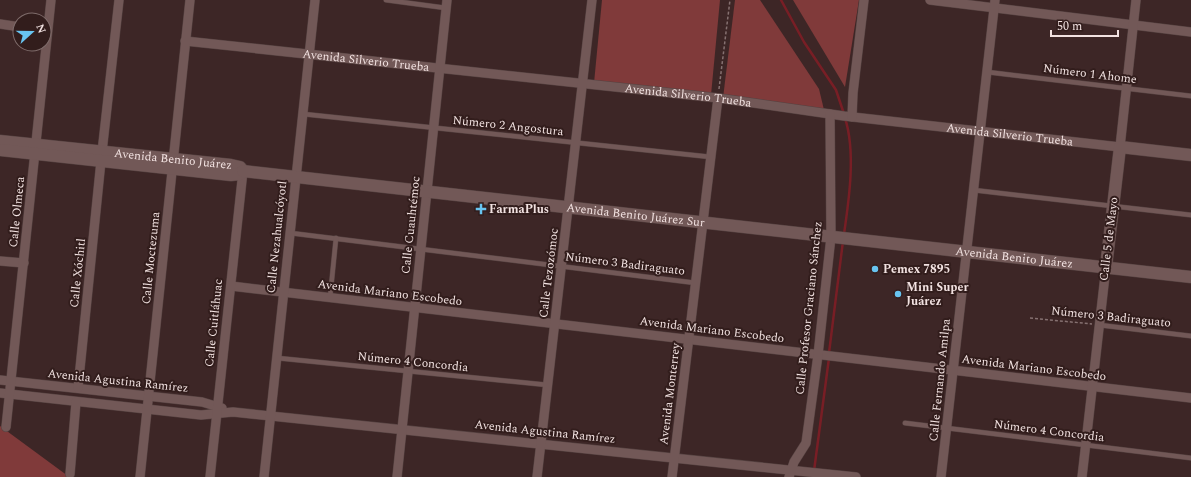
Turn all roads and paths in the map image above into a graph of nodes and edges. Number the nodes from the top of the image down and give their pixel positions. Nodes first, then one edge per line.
1 (51, 0) edge
2 (119, 0) edge
3 (190, 0) edge
4 (315, 0) edge
5 (386, 0) edge
6 (592, 0) edge
7 (730, 0) edge
8 (864, 0) edge
9 (930, 0) edge
10 (1136, 0) edge
11 (447, 4) edge
12 (994, 4) edge
13 (49, 12) edge
14 (0, 24) edge
15 (1134, 25) junction
16 (12, 26) edge
17 (1191, 32) edge
18 (185, 42) junction
19 (44, 52) edge
20 (309, 55) junction
21 (440, 69) junction
22 (987, 72) junction
23 (582, 84) junction
24 (1126, 88) junction
25 (1191, 96) edge
26 (718, 98) junction
27 (303, 114) junction
28 (830, 114) junction
29 (852, 117) junction
30 (433, 128) junction
31 (980, 131) junction
32 (0, 141) edge
33 (576, 143) junction
34 (1120, 147) junction
35 (35, 149) junction
36 (0, 150) edge
37 (1191, 155) edge
38 (102, 156) junction
39 (711, 157) junction
40 (173, 164) junction
41 (243, 171) junction
42 (296, 177) junction
43 (973, 190) junction
44 (426, 192) junction
45 (1113, 206) junction
46 (568, 207) junction
47 (1191, 216) edge
48 (703, 222) junction
49 (290, 232) junction
50 (834, 237) junction
51 (336, 238) junction
52 (420, 249) junction
53 (966, 251) junction
54 (0, 261) edge
55 (24, 263) junction
56 (562, 266) junction
57 (1106, 266) junction
58 (1191, 276) edge
59 (696, 283) junction
60 (231, 286) junction
61 (283, 292) junction
62 (330, 298) junction
63 (414, 308) junction
64 (1030, 318) dead end
65 (555, 324) junction
66 (1099, 325) junction
67 (1191, 336) edge
68 (689, 340) junction
69 (818, 355) junction
70 (276, 358) junction
71 (953, 370) junction
72 (408, 371) junction
73 (0, 380) edge
74 (11, 381) junction
75 (548, 385) junction
76 (1092, 387) junction
77 (78, 388) junction
78 (5, 394) edge
79 (148, 396) junction
80 (1191, 398) edge
81 (76, 402) junction
82 (147, 409) junction
83 (217, 410) junction
84 (270, 416) junction
85 (905, 422) dead end
86 (6, 427) dead end
87 (946, 428) junction
88 (402, 430) junction
89 (541, 444) junction
90 (1086, 445) junction
91 (675, 458) junction
92 (1191, 458) edge
93 (793, 472) edge
94 (70, 474) dead end
95 (140, 477) edge
96 (210, 477) edge
97 (264, 477) edge
98 (397, 477) edge
99 (537, 477) edge
100 (672, 477) edge
101 (856, 477) edge
102 (941, 477) edge
103 (1082, 477) edge

1 - 13 street, Calle Olmeca
2 - 38 street, Calle Xóchitl
3 - 18 street, Calle Moctezuma
4 - 20 street, Calle Nezahualcóyotl
5 - 11 lane
6 - 23 street, Calle Tezozómoc
7 - 26 path
8 - 29 street
9 - 12 street
10 - 15 street, Calle 5 de Mayo
11 - 21 street, Calle Cuauhtémoc
12 - 15 street
12 - 22 street, Calle Fernando Amilpa
14 - 16 street
15 - 17 street
15 - 24 street, Calle 5 de Mayo
18 - 20 street, Avenida Silverio Trueba
18 - 40 street, Calle Moctezuma
19 - 35 street, Calle Olmeca
20 - 21 street, Avenida Silverio Trueba
20 - 27 street, Calle Nezahualcóyotl
21 - 23 street, Avenida Silverio Trueba
21 - 30 street, Calle Cuauhtémoc
22 - 24 lane, Número 1 Ahome
22 - 31 street, Calle Fernando Amilpa
23 - 26 street, Avenida Silverio Trueba
23 - 33 street, Calle Tezozómoc
24 - 25 lane, Número 1 Ahome
24 - 34 street, Calle 5 de Mayo
26 - 28 street, Avenida Silverio Trueba
26 - 39 street, Avenida Monterrey
27 - 30 lane, Número 2 Angostura
27 - 42 street, Calle Nezahualcóyotl
28 - 29 street, Avenida Silverio Trueba
28 - 50 street, Calle Profesor Graciano Sánchez
29 - 31 street, Avenida Silverio Trueba
30 - 33 lane, Número 2 Angostura
30 - 44 street, Calle Cuauhtémoc
31 - 34 street, Avenida Silverio Trueba
31 - 43 street, Calle Fernando Amilpa
32 - 35 street, Avenida Benito Juárez
33 - 39 lane, Número 2 Angostura
33 - 46 street, Calle Tezozómoc
34 - 37 street, Avenida Silverio Trueba
34 - 45 street, Calle 5 de Mayo
35 - 36 street, Avenida Benito Juárez
35 - 38 street, Avenida Benito Juárez
35 - 55 street, Calle Olmeca
38 - 40 street, Avenida Benito Juárez
38 - 77 street, Calle Xóchitl
39 - 48 street, Avenida Monterrey
40 - 41 street, Avenida Benito Juárez
40 - 79 street, Calle Moctezuma
41 - 42 street, Avenida Benito Juárez Sur
41 - 60 street, Calle Cuitláhuac
42 - 44 street, Avenida Benito Juárez Sur
42 - 49 street, Calle Nezahualcóyotl
43 - 45 lane
43 - 53 street, Calle Fernando Amilpa
44 - 46 street, Avenida Benito Juárez Sur
44 - 52 street, Calle Cuauhtémoc
45 - 47 lane
45 - 57 street, Calle 5 de Mayo
46 - 48 street, Avenida Benito Juárez Sur
46 - 56 street, Calle Tezozómoc
48 - 50 street, Avenida Benito Juárez Sur
48 - 59 street, Avenida Monterrey
49 - 51 lane, Número 3 Badiraguato
49 - 61 street, Calle Nezahualcóyotl
50 - 53 street, Avenida Benito Juárez
50 - 69 street, Calle Profesor Graciano Sánchez
51 - 52 lane, Número 3 Badiraguato
51 - 62 lane
52 - 56 lane, Número 3 Badiraguato
52 - 63 street, Calle Cuauhtémoc
53 - 57 street, Avenida Benito Juárez
53 - 71 street, Calle Fernando Amilpa
54 - 55 street
55 - 74 street, Calle Olmeca
56 - 59 lane, Número 3 Badiraguato
56 - 65 street, Calle Tezozómoc
57 - 58 street, Avenida Benito Juárez
57 - 66 street, Calle 5 de Mayo
59 - 68 street, Avenida Monterrey
60 - 61 street, Avenida Mariano Escobedo
60 - 83 street, Calle Cuitláhuac
61 - 62 street, Avenida Mariano Escobedo
61 - 70 street, Calle Nezahualcóyotl
62 - 63 street, Avenida Mariano Escobedo
63 - 65 street, Avenida Mariano Escobedo
63 - 72 street, Calle Cuauhtémoc
64 - 66 path, Número 3 Badiraguato
65 - 68 street, Avenida Mariano Escobedo
65 - 75 street, Calle Tezozómoc
66 - 67 lane, Número 3 Badiraguato
66 - 76 street, Calle 5 de Mayo
68 - 69 street, Avenida Mariano Escobedo
68 - 91 street, Avenida Monterrey
69 - 71 street, Avenida Mariano Escobedo
69 - 93 street, Calle Profesor Graciano Sánchez
70 - 72 lane, Número 4 Concordia
70 - 84 street, Calle Nezahualcóyotl
71 - 76 street, Avenida Mariano Escobedo
71 - 87 street, Calle Fernando Amilpa
72 - 75 lane, Número 4 Concordia
72 - 88 street, Calle Cuauhtémoc
73 - 74 street, Avenida Agustina Ramírez
74 - 77 street, Avenida Agustina Ramírez
74 - 78 street, Calle Olmeca
75 - 89 street, Calle Tezozómoc
76 - 80 street, Avenida Mariano Escobedo
76 - 90 street, Calle 5 de Mayo
77 - 79 street, Avenida Agustina Ramírez
78 - 81 street, Avenida Agustina Ramírez
78 - 86 street, Calle Olmeca
79 - 82 street, Calle Moctezuma
79 - 83 street, Avenida Agustina Ramírez
81 - 82 street, Avenida Agustina Ramírez
81 - 94 street
82 - 83 street, Avenida Agustina Ramírez
82 - 95 street, Calle Moctezuma
83 - 84 street, Avenida Agustina Ramírez
83 - 96 street, Calle Cuitláhuac
84 - 88 street, Avenida Agustina Ramírez
84 - 97 street, Calle Nezahualcóyotl
85 - 87 lane, Número 4 Concordia
87 - 90 lane, Número 4 Concordia
87 - 102 street, Calle Fernando Amilpa
88 - 89 street, Avenida Agustina Ramírez
88 - 98 street, Calle Cuauhtémoc
89 - 91 street, Avenida Agustina Ramírez
89 - 99 street, Calle Tezozómoc
90 - 92 lane, Número 4 Concordia
90 - 103 street, Calle 5 de Mayo
91 - 93 street, Avenida Agustina Ramírez
91 - 100 street, Avenida Monterrey
93 - 101 street, Avenida Agustina Ramírez

